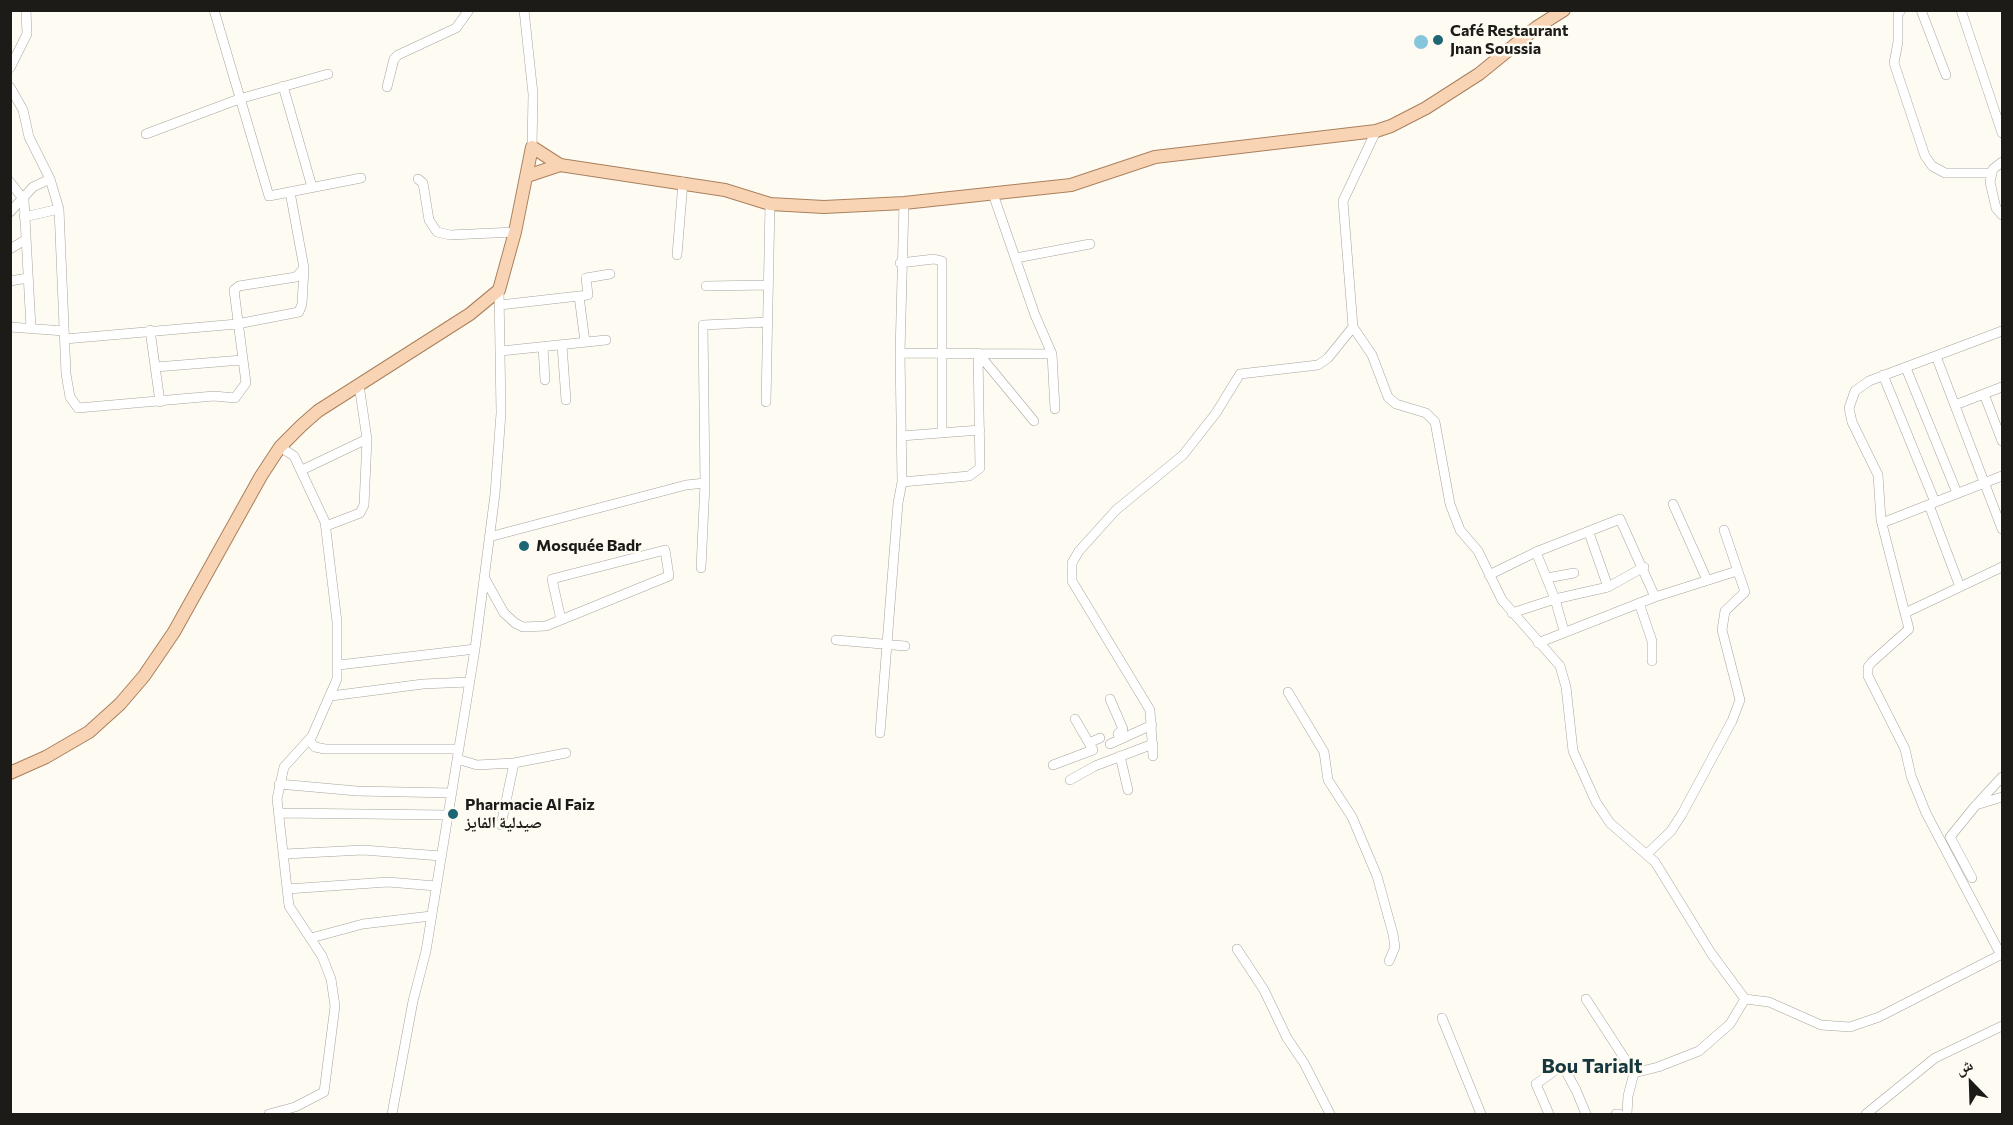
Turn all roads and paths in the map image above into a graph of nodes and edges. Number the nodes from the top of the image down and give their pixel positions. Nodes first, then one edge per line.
1 (26, 10) edge
2 (214, 10) edge
3 (469, 10) edge
4 (524, 10) edge
5 (1563, 10) edge
6 (1901, 10) edge
7 (1921, 10) edge
8 (1961, 10) edge
9 (10, 68) edge
10 (327, 74) dead end
11 (1946, 75) dead end
12 (283, 86) junction
13 (10, 87) edge
14 (387, 87) dead end
15 (239, 99) junction
16 (1376, 131) junction
17 (2002, 133) edge
18 (146, 134) dead end
19 (532, 147) junction
20 (2002, 162) edge
21 (560, 165) junction
22 (1991, 173) junction
23 (527, 176) junction
24 (361, 178) dead end
25 (50, 179) junction
26 (418, 179) dead end
27 (10, 182) edge
28 (683, 182) junction
29 (312, 187) junction
30 (290, 192) junction
31 (993, 194) junction
32 (24, 200) junction
33 (904, 203) junction
34 (770, 204) junction
35 (59, 209) junction
36 (10, 212) edge
37 (2002, 215) edge
38 (24, 217) junction
39 (515, 232) junction
40 (25, 240) junction
41 (1090, 244) dead end
42 (10, 249) edge
43 (677, 255) dead end
44 (1016, 258) junction
45 (900, 263) junction
46 (304, 268) junction
47 (610, 274) dead end
48 (28, 278) junction
49 (10, 281) edge
50 (768, 285) junction
51 (706, 286) dead end
52 (499, 290) junction
53 (579, 296) junction
54 (500, 305) junction
55 (768, 322) junction
56 (237, 324) junction
57 (10, 327) edge
58 (1353, 327) junction
59 (31, 328) junction
60 (150, 330) junction
61 (2002, 331) edge
62 (65, 335) junction
63 (606, 340) dead end
64 (585, 342) junction
65 (562, 345) junction
66 (543, 347) junction
67 (501, 351) junction
68 (900, 353) junction
69 (978, 353) junction
70 (1052, 354) junction
71 (941, 355) junction
72 (1936, 356) junction
73 (242, 360) junction
74 (156, 367) junction
75 (1906, 368) junction
76 (1883, 375) junction
77 (545, 380) dead end
78 (358, 385) junction
79 (2002, 387) edge
80 (1984, 394) junction
81 (566, 399) dead end
82 (160, 402) junction
83 (766, 402) dead end
84 (1955, 405) junction
85 (1055, 409) dead end
86 (1034, 421) dead end
87 (980, 430) junction
88 (942, 432) junction
89 (901, 436) junction
90 (366, 439) junction
91 (2002, 441) edge
92 (280, 447) junction
93 (302, 470) junction
94 (2002, 476) edge
95 (902, 482) junction
96 (705, 483) junction
97 (1985, 483) junction
98 (1957, 493) junction
99 (1932, 503) junction
100 (1673, 504) dead end
101 (1882, 523) junction
102 (326, 526) junction
103 (2002, 529) edge
104 (1724, 531) dead end
105 (1589, 533) junction
106 (489, 537) junction
107 (1536, 552) junction
108 (1644, 567) junction
109 (2002, 567) edge
110 (701, 568) dead end
111 (1737, 571) junction
112 (1574, 573) dead end
113 (1489, 575) junction
114 (484, 577) junction
115 (1547, 578) junction
116 (1707, 580) junction
117 (1608, 587) junction
118 (1960, 587) junction
119 (1656, 597) junction
120 (1555, 599) junction
121 (1639, 603) junction
122 (1512, 613) junction
123 (1905, 613) junction
124 (561, 620) junction
125 (1564, 631) junction
126 (836, 640) dead end
127 (1538, 643) junction
128 (887, 644) junction
129 (905, 646) dead end
130 (475, 648) junction
131 (1652, 661) dead end
132 (339, 665) junction
133 (470, 682) junction
134 (1288, 692) dead end
135 (331, 696) junction
136 (1110, 699) dead end
137 (1075, 719) dead end
138 (1152, 725) junction
139 (880, 733) dead end
140 (1100, 738) dead end
141 (1121, 738) junction
142 (309, 740) junction
143 (1089, 743) junction
144 (1110, 744) dead end
145 (1153, 744) junction
146 (459, 749) junction
147 (566, 753) dead end
148 (1120, 756) junction
149 (1154, 756) dead end
150 (457, 759) junction
151 (514, 763) junction
152 (1053, 765) dead end
153 (10, 773) edge
154 (2002, 777) edge
155 (1070, 780) dead end
156 (279, 784) junction
157 (1128, 790) dead end
158 (452, 793) junction
159 (2002, 797) edge
160 (1976, 805) junction
161 (279, 813) junction
162 (448, 815) junction
163 (501, 825) dead end
164 (285, 854) junction
165 (1647, 854) junction
166 (441, 856) junction
167 (1972, 878) dead end
168 (436, 886) junction
169 (287, 890) junction
170 (431, 916) junction
171 (310, 938) junction
172 (1237, 950) dead end
173 (2002, 955) edge
174 (1389, 961) dead end
175 (1586, 999) dead end
176 (1745, 999) junction
177 (1442, 1018) dead end
178 (2002, 1026) edge
179 (1634, 1073) junction
180 (269, 1114) edge
181 (392, 1114) edge
182 (1330, 1114) edge
183 (1481, 1114) edge
184 (1549, 1114) edge
185 (1586, 1114) edge
186 (1628, 1114) edge
187 (1866, 1114) edge

1 - 9 street
2 - 15 street
3 - 14 street
4 - 19 street
5 - 16 main road
6 - 22 street
7 - 11 street
8 - 17 street
10 - 12 street
12 - 15 street
12 - 29 street
13 - 25 street
15 - 18 street
15 - 30 street
16 - 31 main road
16 - 58 street
19 - 21 main road
19 - 23 main road
20 - 22 street
21 - 23 main road
21 - 28 main road
22 - 37 street
23 - 39 main road
24 - 29 street
25 - 32 street
25 - 35 street
26 - 39 street
27 - 32 street
28 - 34 main road
28 - 43 street
29 - 30 street
30 - 46 street
31 - 33 main road
31 - 44 street
32 - 36 street
32 - 38 street
33 - 34 main road
33 - 45 street
34 - 50 street
35 - 38 street
35 - 62 street
38 - 40 street
39 - 52 main road
40 - 42 street
40 - 48 street
41 - 44 street
44 - 70 street
45 - 68 street
45 - 71 street
46 - 56 street
46 - 56 street
47 - 53 street
48 - 49 street
48 - 59 street
50 - 51 street
50 - 55 street
52 - 54 street
52 - 78 main road
53 - 54 street
53 - 64 street
54 - 67 street
55 - 83 street
55 - 96 street
56 - 60 street
56 - 73 street
57 - 59 street
58 - 113 street
58 - 138 street
59 - 62 street
60 - 62 street
60 - 74 street
61 - 72 street
62 - 82 street
63 - 64 street
64 - 65 street
65 - 66 street
65 - 81 street
66 - 67 street
66 - 77 street
67 - 106 street
68 - 71 street
68 - 89 street
69 - 70 street
69 - 71 street
69 - 86 street
69 - 87 street
70 - 85 street
71 - 88 street
72 - 75 street
72 - 84 street
73 - 74 street
73 - 82 street
74 - 82 street
75 - 76 street
75 - 98 street
76 - 99 street
76 - 101 street
78 - 90 street
78 - 92 main road
79 - 80 street
80 - 84 street
80 - 91 street
84 - 97 street
87 - 88 street
87 - 95 street
88 - 89 street
89 - 95 street
90 - 93 street
90 - 102 street
92 - 93 street
92 - 153 main road
93 - 102 street
94 - 97 street
95 - 128 street
96 - 106 street
96 - 110 street
97 - 98 street
97 - 103 street
98 - 99 street
99 - 101 street
99 - 118 street
100 - 116 street
101 - 123 street
102 - 132 street
104 - 111 street
105 - 107 street
105 - 108 street
105 - 117 street
106 - 114 street
107 - 113 street
107 - 115 street
108 - 117 street
108 - 119 street
109 - 118 street
111 - 116 street
111 - 165 street
112 - 115 street
113 - 122 street
114 - 124 street
114 - 130 street
115 - 120 street
116 - 119 street
117 - 120 street
118 - 123 street
119 - 121 street
120 - 122 street
120 - 125 street
121 - 125 street
121 - 131 street
122 - 127 street
123 - 173 street
124 - 124 street
125 - 127 street
126 - 128 street
127 - 165 street
128 - 129 street
128 - 139 street
130 - 132 street
130 - 133 street
132 - 135 street
133 - 135 street
133 - 146 street
134 - 174 street
135 - 142 street
136 - 141 street
137 - 143 street
138 - 141 street
138 - 145 street
140 - 143 street
141 - 144 street
142 - 146 street
142 - 156 street
143 - 152 street
145 - 148 street
145 - 149 street
146 - 150 street
147 - 151 street
148 - 155 street
148 - 157 street
150 - 151 street
150 - 158 street
151 - 163 street
154 - 160 street
156 - 158 street
156 - 161 street
158 - 162 street
159 - 160 street
160 - 167 street
161 - 162 street
161 - 164 street
162 - 166 street
164 - 166 street
164 - 169 street
165 - 176 street
166 - 168 street
168 - 169 street
168 - 170 street
169 - 171 street
170 - 171 street
170 - 181 street
171 - 180 street
172 - 182 street
173 - 176 street
175 - 179 street
176 - 179 street
177 - 183 street
178 - 187 street
179 - 186 street
184 - 185 street

